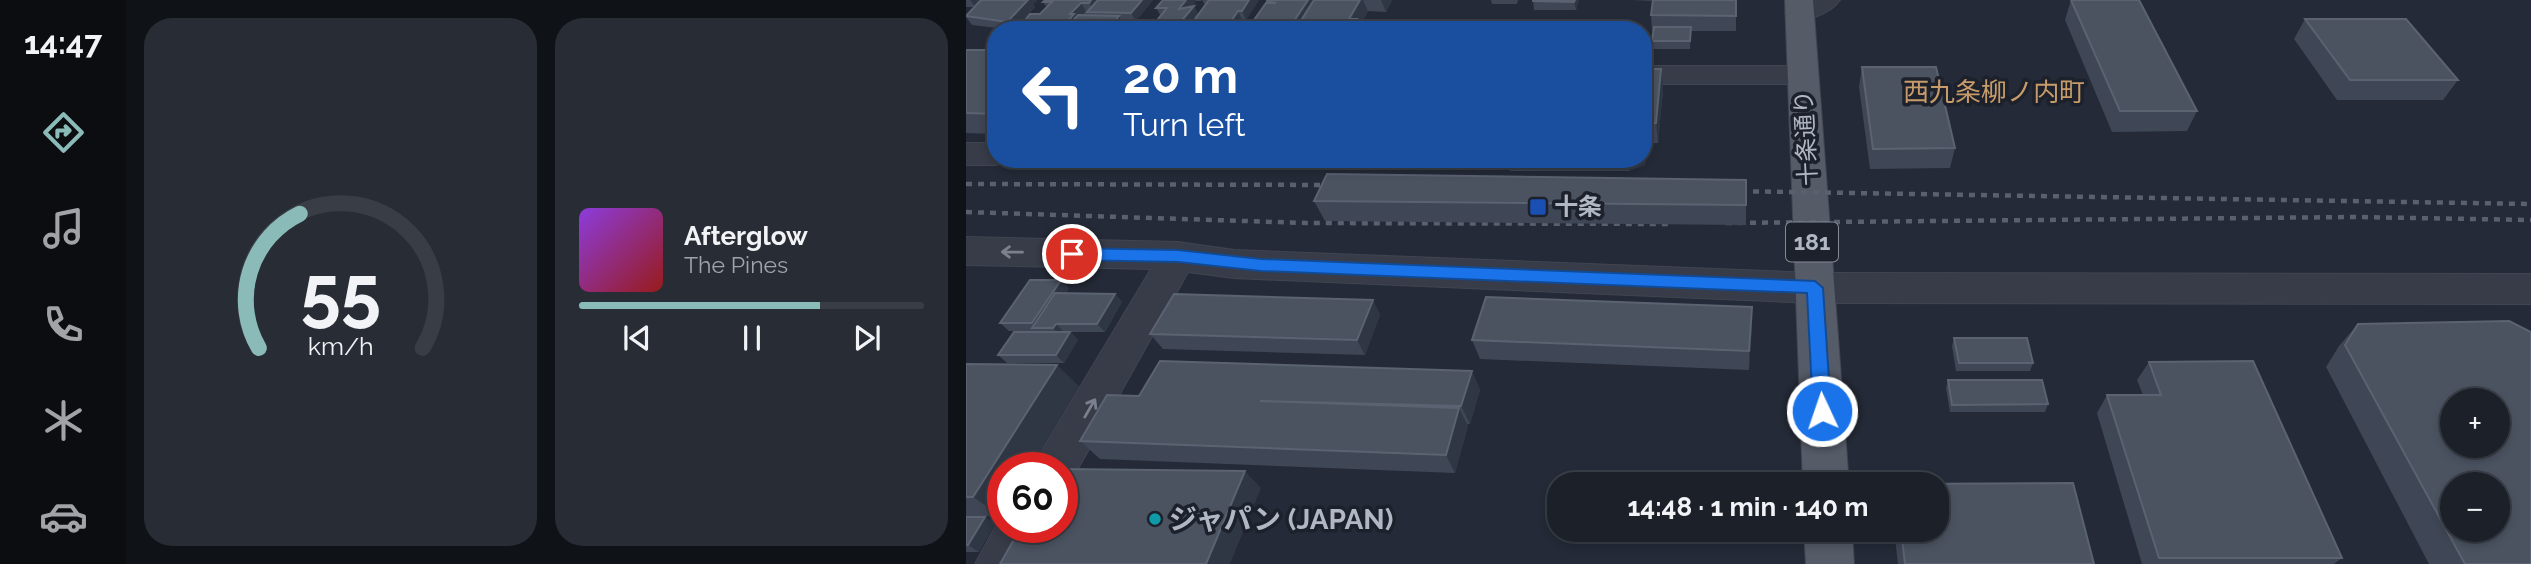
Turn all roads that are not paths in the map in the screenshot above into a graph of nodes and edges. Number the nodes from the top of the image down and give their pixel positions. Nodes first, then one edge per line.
1 (1808, 4) edge
2 (1652, 75) edge
3 (1803, 75) junction
4 (966, 154) edge
5 (987, 154) edge
6 (966, 251) edge
7 (1178, 256) junction
8 (1815, 288) junction
9 (2527, 295) edge
10 (1064, 452) edge
11 (1825, 472) edge
12 (1829, 542) edge
13 (1011, 543) edge
14 (999, 564) edge
15 (1830, 564) edge

1 - 3 main road, 十条通り / 181
2 - 3 street
3 - 8 main road, 十条通り / 181
4 - 5 street
7 -> 6 street
7 - 8 street
10 -> 7 street
8 - 9 street
8 - 11 main road, 十条通り / 181
12 - 15 main road
13 - 14 street

